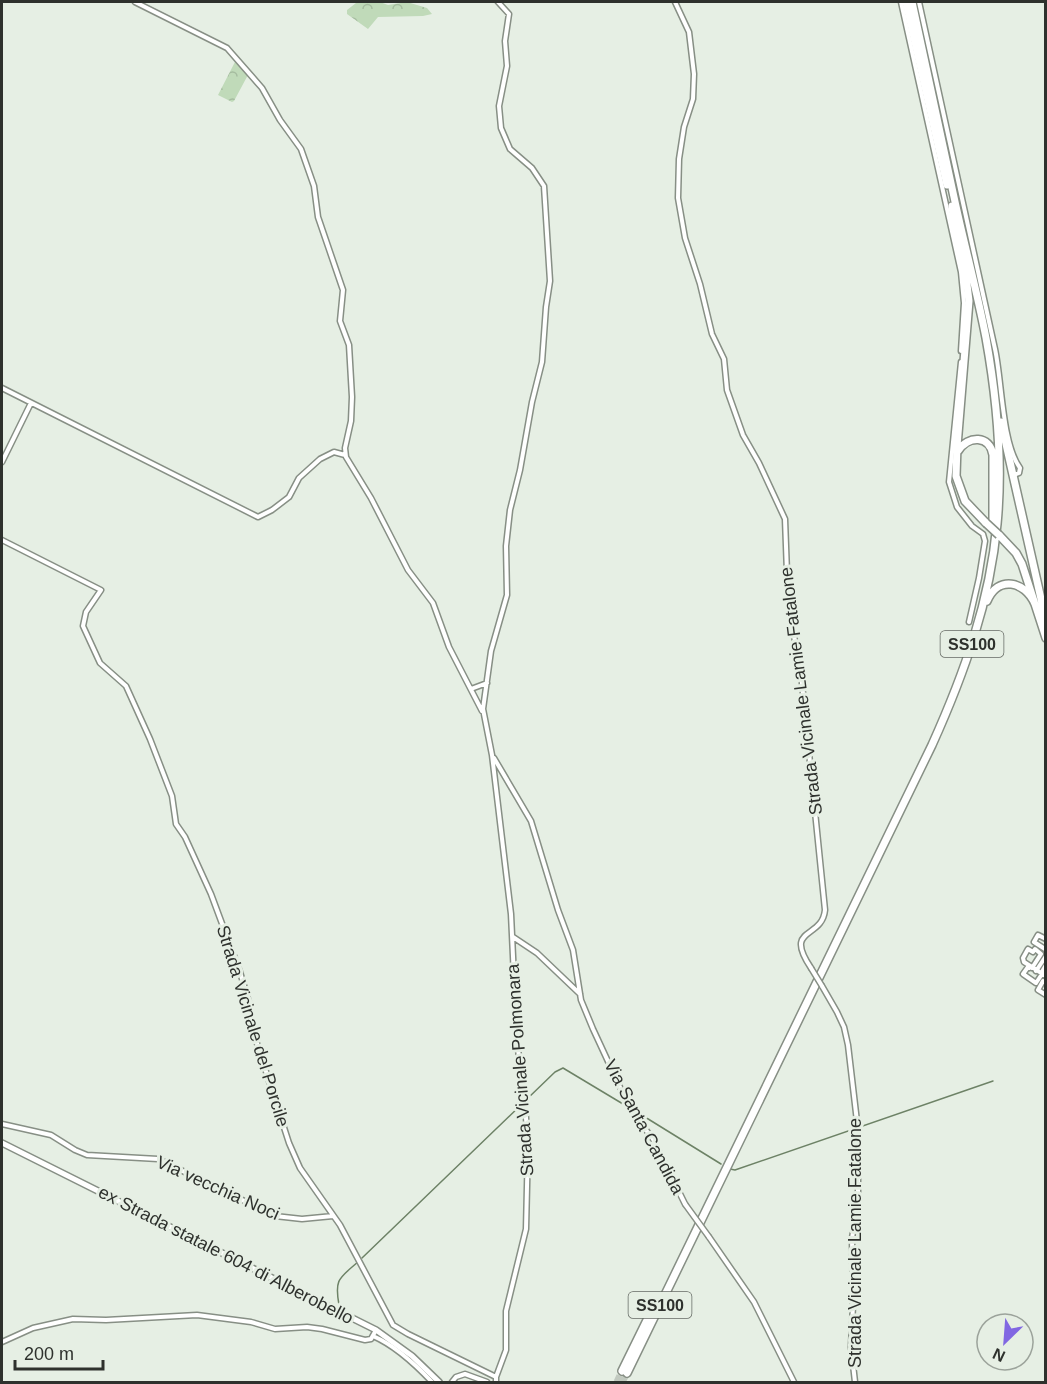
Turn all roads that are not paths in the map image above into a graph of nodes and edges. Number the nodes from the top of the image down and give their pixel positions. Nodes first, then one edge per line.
1 (135, 2) edge
2 (498, 2) edge
3 (675, 2) edge
4 (901, 2) edge
5 (906, 2) edge
6 (912, 2) edge
7 (919, 2) edge
8 (952, 203) junction
9 (987, 340) junction
10 (2, 388) edge
11 (31, 403) junction
12 (954, 452) junction
13 (345, 456) junction
14 (2, 462) edge
15 (1013, 476) junction
16 (989, 525) junction
17 (2, 540) edge
18 (1035, 604) junction
19 (1046, 621) edge
20 (969, 622) dead end
21 (1046, 638) edge
22 (965, 665) junction
23 (487, 683) junction
24 (471, 689) junction
25 (484, 715) junction
26 (492, 755) junction
27 (502, 772) junction
28 (494, 776) junction
29 (513, 936) junction
30 (1046, 939) edge
31 (1045, 949) edge
32 (1046, 957) edge
33 (1046, 965) edge
34 (1034, 969) junction
35 (1044, 975) edge
36 (1046, 983) edge
37 (580, 994) junction
38 (1046, 995) edge
39 (2, 1124) edge
40 (2, 1143) edge
41 (334, 1216) junction
42 (374, 1333) junction
43 (2, 1342) edge
44 (496, 1380) edge
45 (432, 1383) edge
46 (439, 1383) edge
47 (452, 1383) edge
48 (487, 1383) edge
49 (794, 1383) edge
50 (855, 1383) edge

1 - 13 street
2 - 23 street
3 - 50 street, Strada Vicinale Lamie Fatalone, bridge
4 - 12 street
5 - 8 highway, SS100
6 - 9 highway, SS100
7 - 15 street
8 - 12 highway, SS100
8 - 16 highway, SS100
9 - 15 highway
9 - 22 highway, SS100
10 - 11 street
11 - 13 street
11 - 14 street
12 - 16 highway, SS100
12 - 16 highway, SS100
12 - 20 street
13 - 24 street
15 - 19 highway
16 - 18 highway, SS100, bridge
16 - 22 highway, SS100
17 - 41 street, Strada Vicinale del Porcile
18 - 21 highway, SS100
18 - 22 highway, SS100
23 - 24 street
23 - 25 street
24 - 25 street
25 - 26 street
26 - 27 street, Via Santa Candida
26 - 28 street, Strada Vicinale Polmonara
27 - 28 street
27 - 37 street, Via Santa Candida
28 - 29 street, Strada Vicinale Polmonara
29 - 37 street
29 - 44 street, Strada Vicinale Polmonara
30 - 31 street
32 - 34 street
33 - 35 street
34 - 34 street
34 - 35 street
35 - 35 street
36 - 38 street
37 - 49 street, Via Santa Candida, bridge
39 - 41 street, Via vecchia Noci
40 - 42 main road, ex Strada statale 604 di Alberobello
41 - 44 street, Strada Vicinale del Porcile
42 - 43 street
42 - 45 street
42 - 46 main road, ex Strada statale 604 di Alberobello
47 - 48 street

